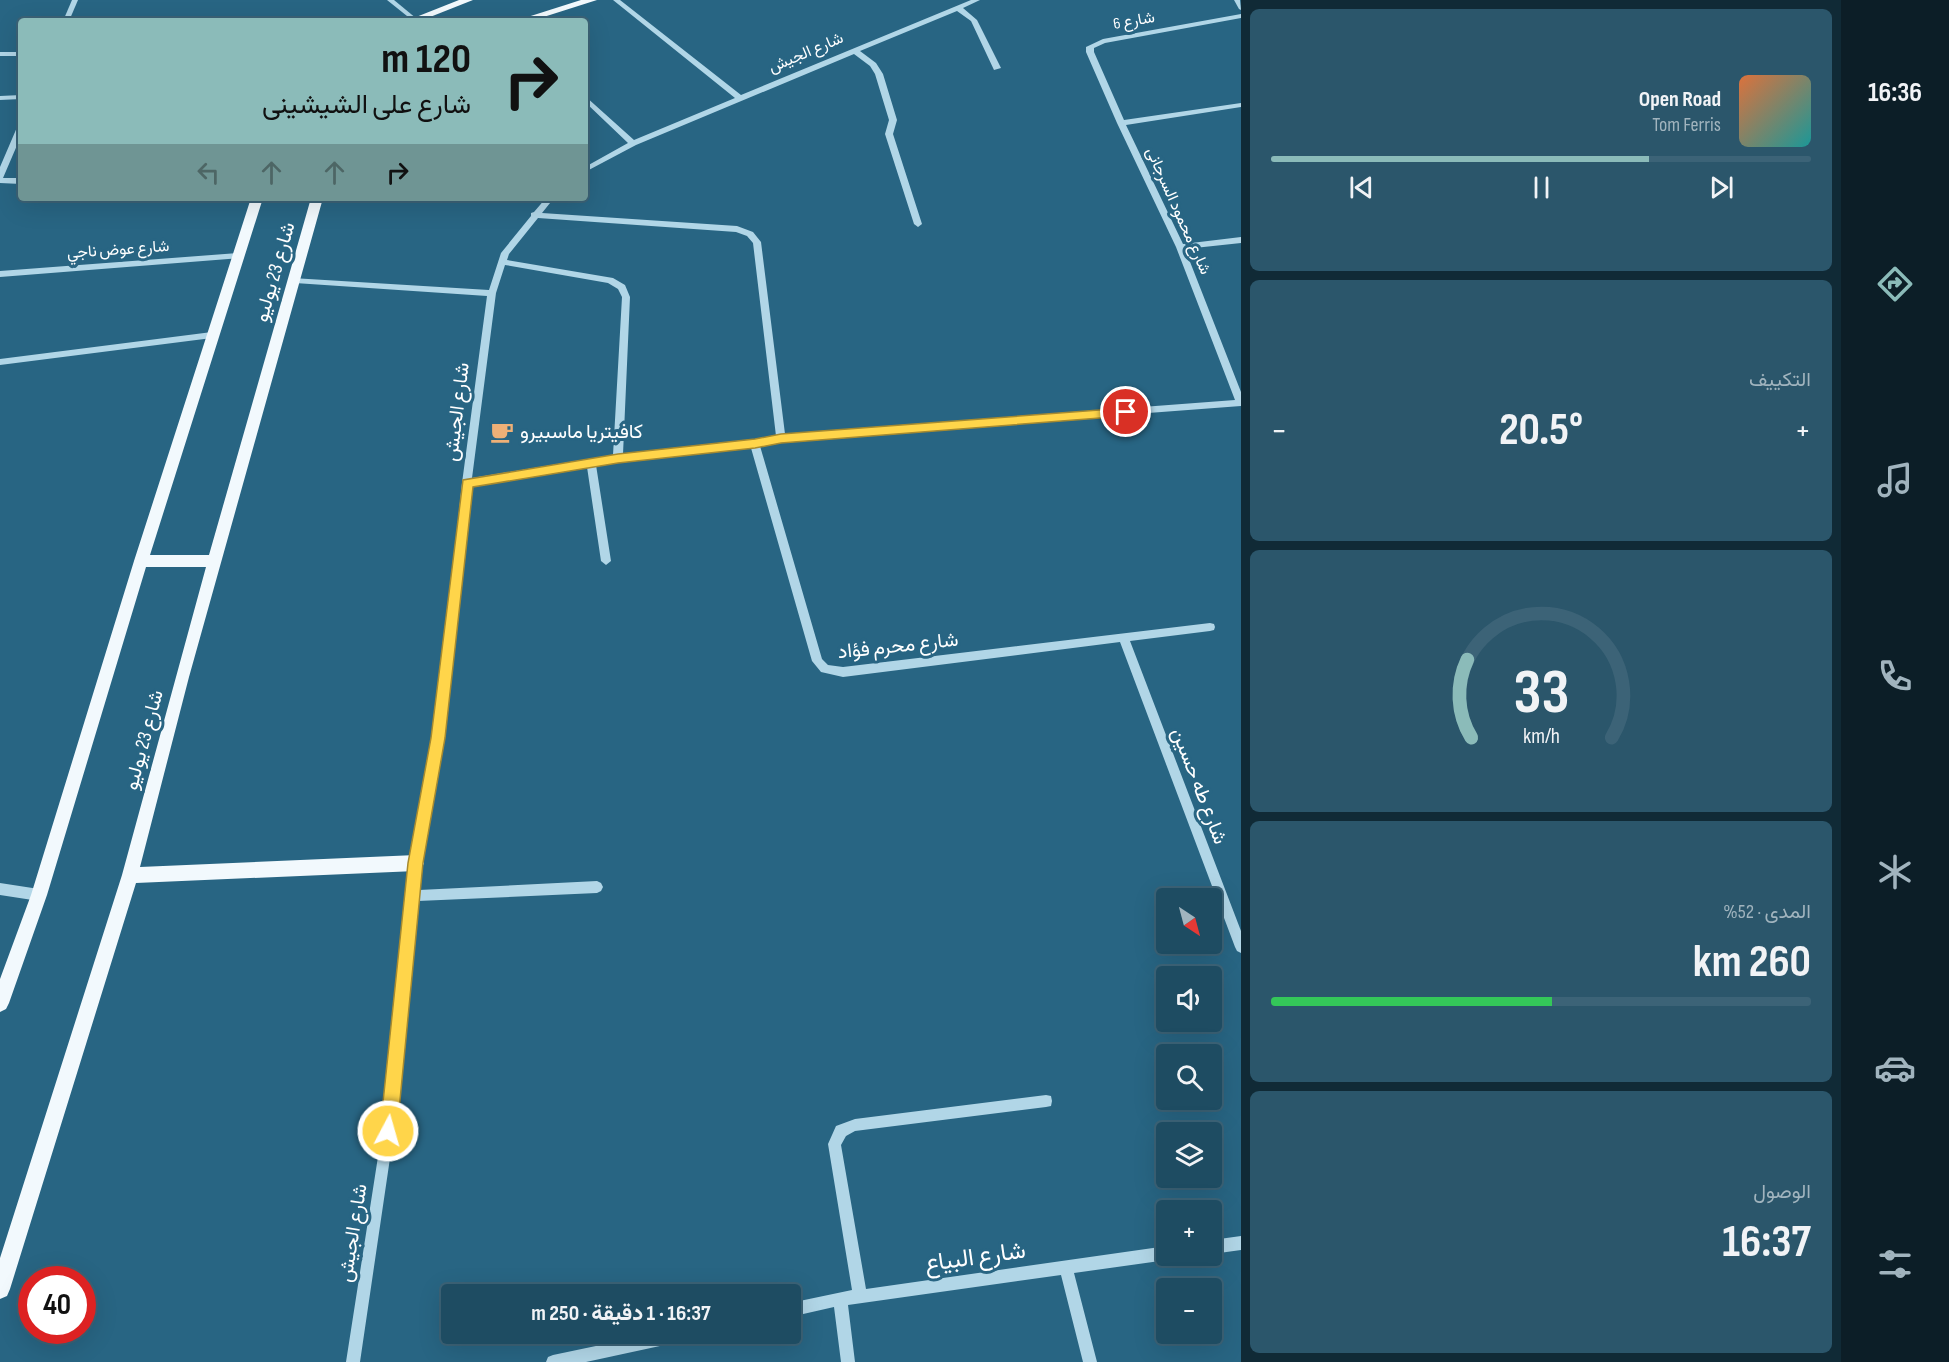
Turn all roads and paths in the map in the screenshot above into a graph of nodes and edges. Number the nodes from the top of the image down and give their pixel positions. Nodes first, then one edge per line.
1 (75, 0) edge
2 (390, 0) edge
3 (468, 0) edge
4 (592, 0) edge
5 (616, 0) edge
6 (976, 0) edge
7 (1237, 0) edge
8 (958, 8) junction
9 (1241, 8) edge
10 (1241, 16) edge
11 (69, 18) edge
12 (410, 18) edge
13 (418, 18) edge
14 (530, 18) edge
15 (1103, 41) joint
16 (855, 51) junction
17 (0, 54) edge
18 (18, 54) edge
19 (997, 68) dead end
20 (0, 98) edge
21 (18, 98) edge
22 (740, 98) junction
23 (588, 101) edge
24 (1241, 105) edge
25 (1121, 123) junction
26 (18, 133) edge
27 (633, 143) junction
28 (3, 163) edge
29 (588, 168) edge
30 (0, 178) edge
31 (18, 181) edge
32 (256, 201) edge
33 (316, 201) edge
34 (545, 201) edge
35 (534, 215) junction
36 (918, 224) dead end
37 (1241, 240) edge
38 (1180, 247) junction
39 (238, 256) junction
40 (501, 262) junction
41 (0, 274) edge
42 (294, 280) junction
43 (492, 293) junction
44 (212, 335) junction
45 (0, 362) edge
46 (1241, 403) edge
47 (781, 438) junction
48 (755, 444) junction
49 (618, 458) junction
50 (591, 463) junction
51 (467, 483) junction
52 (141, 561) junction
53 (215, 561) junction
54 (606, 561) dead end
55 (1210, 627) dead end
56 (1124, 639) junction
57 (416, 863) junction
58 (130, 875) junction
59 (597, 887) dead end
60 (0, 889) edge
61 (39, 895) junction
62 (412, 896) junction
63 (1241, 947) edge
64 (0, 1003) edge
65 (1046, 1101) dead end
66 (1241, 1243) edge
67 (1222, 1246) edge
68 (1156, 1255) edge
69 (1066, 1267) junction
70 (0, 1289) edge
71 (860, 1296) junction
72 (840, 1299) junction
73 (801, 1308) edge
74 (637, 1344) edge
75 (353, 1362) edge
76 (553, 1362) edge
77 (848, 1362) edge
78 (1090, 1362) edge

1 - 11 street
2 - 12 street
3 - 13 main road
4 - 14 main road
5 - 22 street
6 - 8 street, شارع الجيش
7 - 9 street
8 - 16 street, شارع الجيش
8 - 19 street
10 - 15 street, شارع 6
15 - 25 street, شارع محمود السرجانى
16 - 22 street, شارع الجيش
16 - 36 street
17 - 18 street
20 - 21 street
22 - 27 street, شارع الجيش
23 - 27 street
24 - 25 street
25 - 38 street, شارع محمود السرجانى
26 - 28 street
27 - 29 street, شارع الجيش
28 - 30 street
30 - 31 street
32 - 39 main road, شارع 23 يوليو
33 - 42 main road, شارع 23 يوليو
34 - 35 street, شارع الجيش
35 - 40 street, شارع الجيش
35 - 47 street
37 - 38 street
38 - 46 street, شارع محمود السرجانى
39 - 41 street, شارع عوض ناجي
39 - 44 main road, شارع 23 يوليو
40 - 43 street, شارع الجيش
40 - 49 street
42 - 43 street
42 - 53 main road, شارع 23 يوليو
43 - 51 street, شارع الجيش
44 - 45 street
44 - 52 main road, شارع 23 يوليو
46 - 47 street
47 - 48 street
48 - 49 street
48 - 56 street, شارع محرم فؤاد
49 - 50 street
50 - 51 street
50 - 54 street
51 - 57 street, شارع الجيش
52 - 53 main road
52 - 61 main road, شارع 23 يوليو
53 - 58 main road, شارع 23 يوليو
55 - 56 street, شارع محرم فؤاد
56 - 63 street, شارع طه حسين
57 - 58 main road
57 - 62 street, شارع الجيش
58 - 70 main road, شارع 23 يوليو
59 - 62 street
60 - 61 street
61 - 64 main road, شارع 23 يوليو
62 - 75 street, شارع الجيش
65 - 71 street
66 - 67 street
68 - 69 street, شارع البياع
69 - 71 street, شارع البياع
69 - 78 street
71 - 72 street, شارع البياع
72 - 73 street, شارع البياع
72 - 77 street
74 - 76 street

